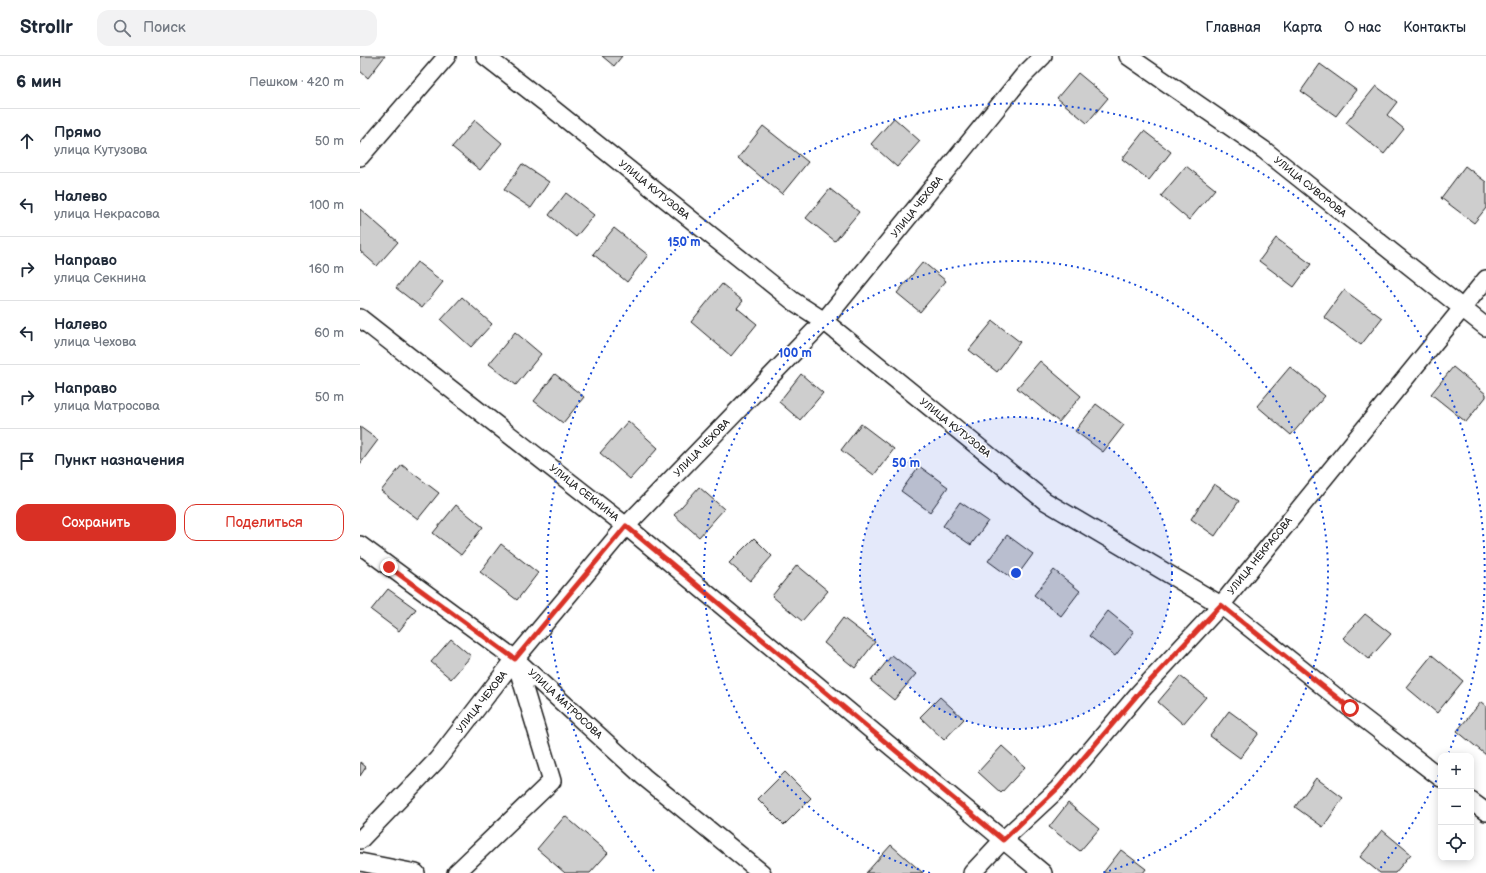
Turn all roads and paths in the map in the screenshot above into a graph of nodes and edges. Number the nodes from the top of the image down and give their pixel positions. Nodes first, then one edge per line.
1 (447, 56) edge
2 (484, 56) edge
3 (1043, 56) edge
4 (1128, 56) edge
5 (360, 156) edge
6 (1486, 279) edge
7 (1462, 308) junction
8 (360, 318) edge
9 (824, 321) junction
10 (1486, 327) edge
11 (626, 526) junction
12 (360, 545) edge
13 (1221, 605) junction
14 (515, 659) junction
15 (1438, 776) edge
16 (1474, 803) edge
17 (1486, 812) edge
18 (360, 840) edge
19 (1003, 840) junction
20 (360, 862) edge
21 (416, 873) edge
22 (456, 873) edge
23 (762, 873) edge
24 (972, 873) edge
25 (1043, 873) edge

1 - 5 street
2 - 9 street, УЛИЦА КУТУЗОВА
3 - 9 street, УЛИЦА ЧЕХОВА
4 - 7 street, УЛИЦА СУВОРОВА
6 - 7 street, УЛИЦА НЕКРАСОВА
7 - 10 street, УЛИЦА СУВОРОВА
7 - 13 street, УЛИЦА НЕКРАСОВА
8 - 11 street, УЛИЦА СЕКНИНА
9 - 11 street, УЛИЦА ЧЕХОВА
9 - 13 street, УЛИЦА КУТУЗОВА
11 - 14 street, УЛИЦА ЧЕХОВА
11 - 19 street, УЛИЦА СЕКНИНА
12 - 14 street, УЛИЦА МАТРОСОВА
13 - 15 street, УЛИЦА КУТУЗОВА
13 - 19 street, УЛИЦА НЕКРАСОВА
14 - 18 street, УЛИЦА ЧЕХОВА
14 - 22 street
14 - 23 street, УЛИЦА МАТРОСОВА
16 - 17 street
19 - 24 street, УЛИЦА НЕКРАСОВА
19 - 25 street, УЛИЦА СЕКНИНА
20 - 21 street

